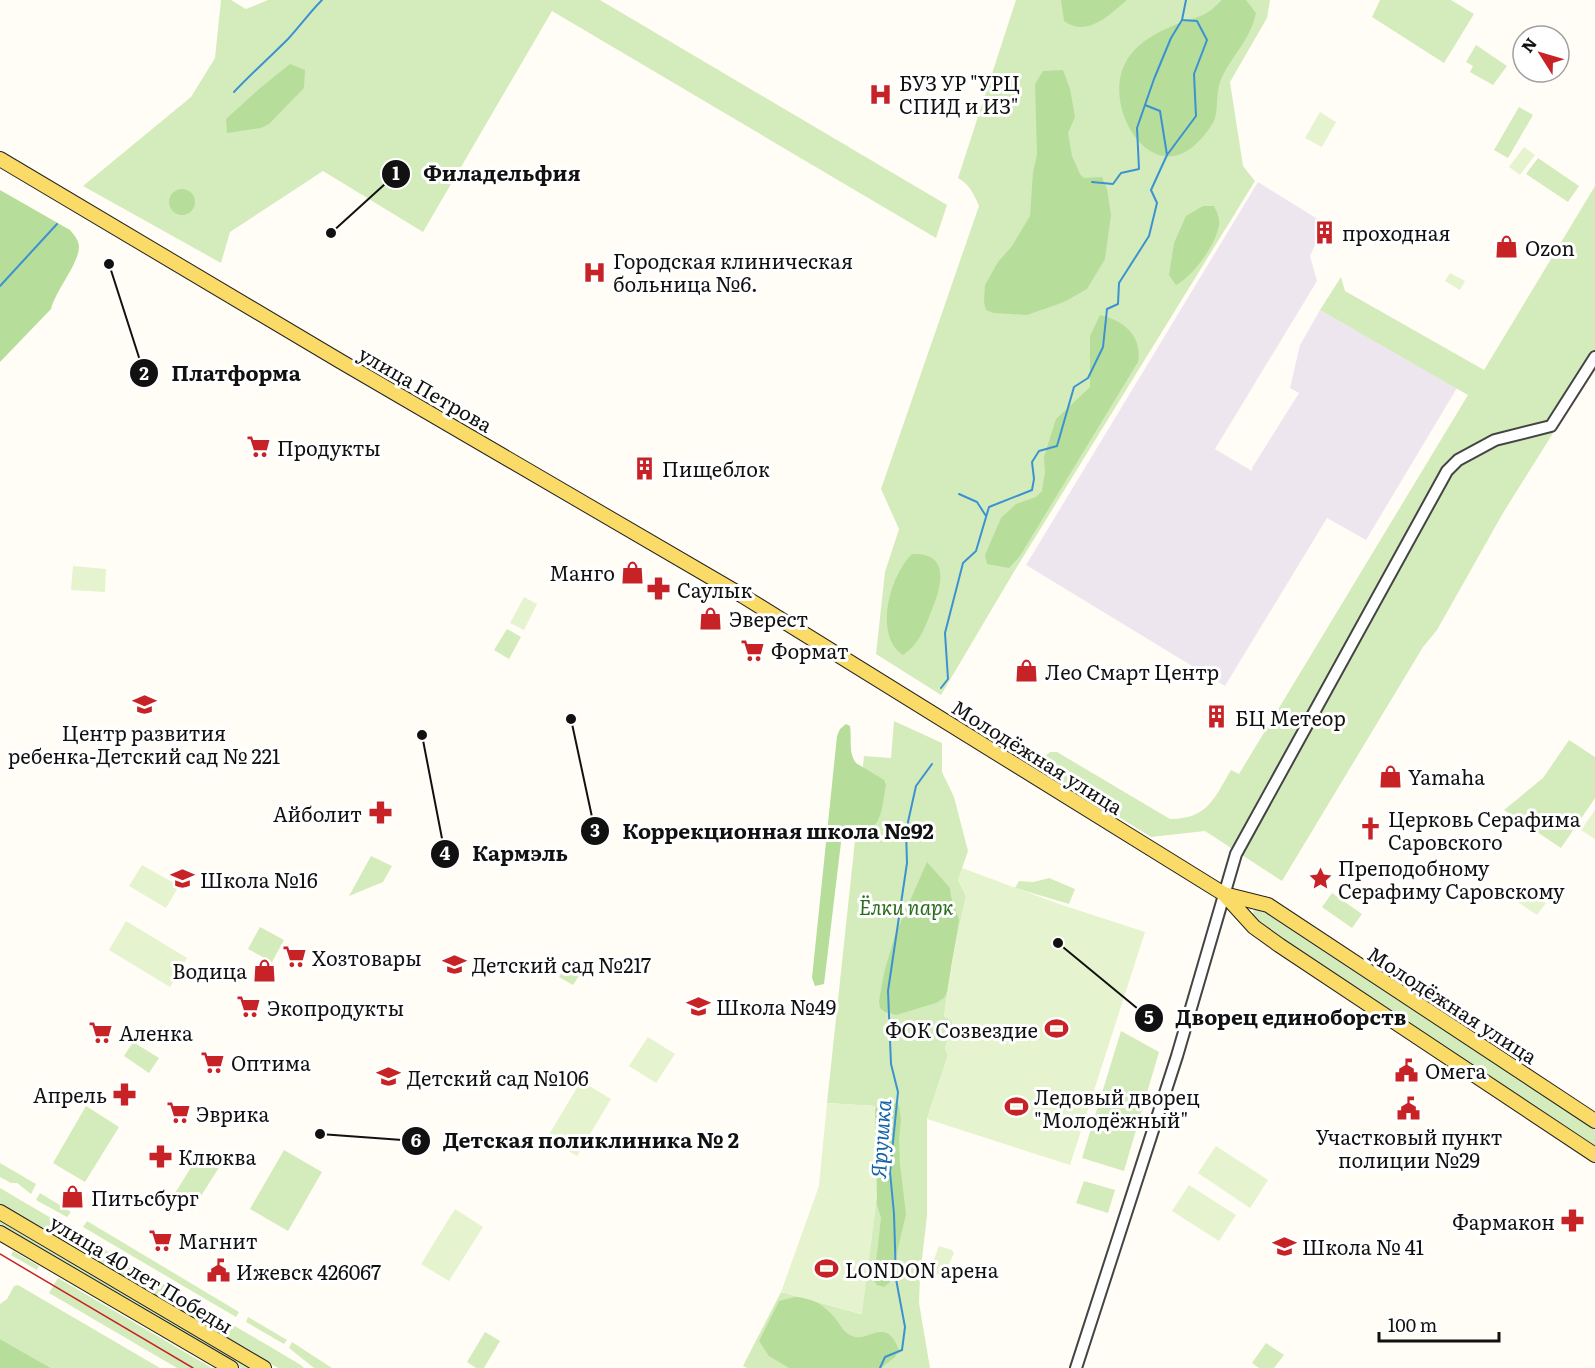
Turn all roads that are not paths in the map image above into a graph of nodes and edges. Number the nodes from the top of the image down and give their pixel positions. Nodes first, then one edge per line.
1 (0, 159) edge
2 (1595, 357) edge
3 (833, 651) joint
4 (1224, 894) junction
5 (1595, 1121) edge
6 (1595, 1155) edge
7 (0, 1212) edge
8 (0, 1233) edge
9 (231, 1368) edge
10 (264, 1368) edge
11 (1076, 1368) edge

1 - 3 main road, улица Петрова
2 - 4 street
3 - 4 main road, Молодёжная улица
4 - 5 main road, Молодёжная улица
4 - 6 main road, Молодёжная улица
4 - 11 street
7 - 10 main road, улица 40 лет Победы
8 - 9 main road, улица 40 лет Победы

